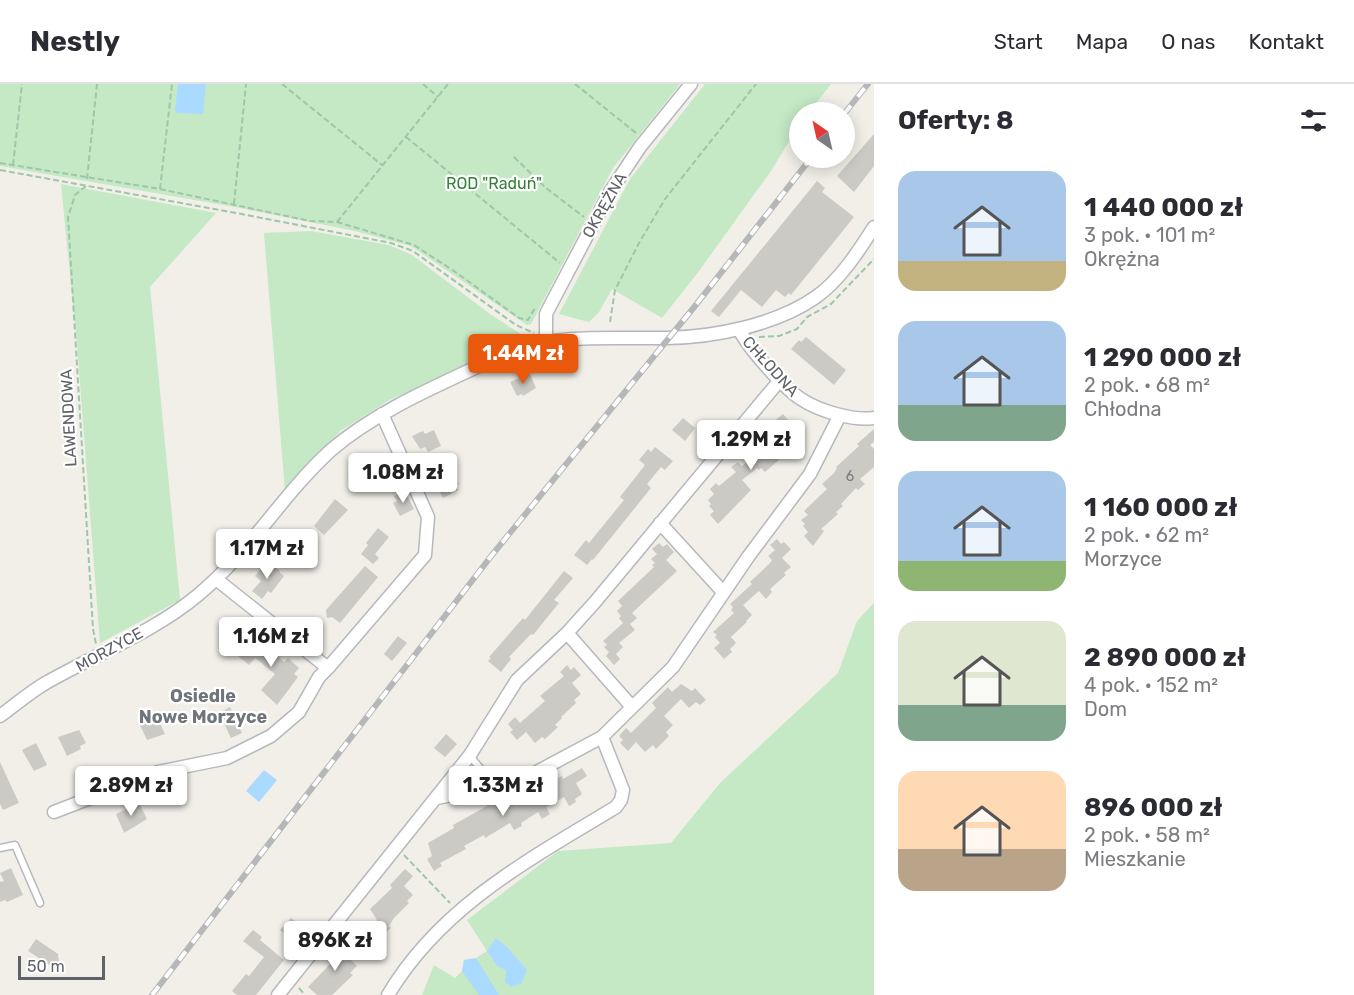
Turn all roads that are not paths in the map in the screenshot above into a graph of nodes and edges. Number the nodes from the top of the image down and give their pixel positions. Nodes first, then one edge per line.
1 (691, 84) edge
2 (874, 227) edge
3 (739, 329) junction
4 (546, 341) junction
5 (780, 380) junction
6 (382, 414) junction
7 (840, 415) junction
8 (874, 418) edge
9 (660, 523) junction
10 (216, 579) junction
11 (723, 592) junction
12 (567, 633) junction
13 (328, 668) junction
14 (632, 707) junction
15 (0, 716) edge
16 (602, 736) junction
17 (470, 755) junction
18 (494, 786) junction
19 (437, 798) junction
20 (54, 812) dead end
21 (0, 848) edge
22 (40, 903) dead end
23 (278, 995) edge
24 (388, 995) edge

1 - 4 street, OKRĘŻNA
2 - 3 street, MORZYCE
3 - 4 street, MORZYCE
3 - 5 street, CHŁODNA
4 - 6 street, MORZYCE
5 - 7 street, CHŁODNA
5 - 9 street
6 - 10 street, MORZYCE
6 - 13 street
7 - 8 street, CHŁODNA
7 - 11 street
9 - 11 street
9 - 12 street
10 - 13 street
10 - 15 street, MORZYCE
11 - 14 street
12 - 14 street
12 - 17 street
13 - 20 street
14 - 16 street
16 - 18 street
16 - 24 street
17 - 18 lane
17 - 19 street
18 - 19 street
19 - 23 street
21 - 22 lane

